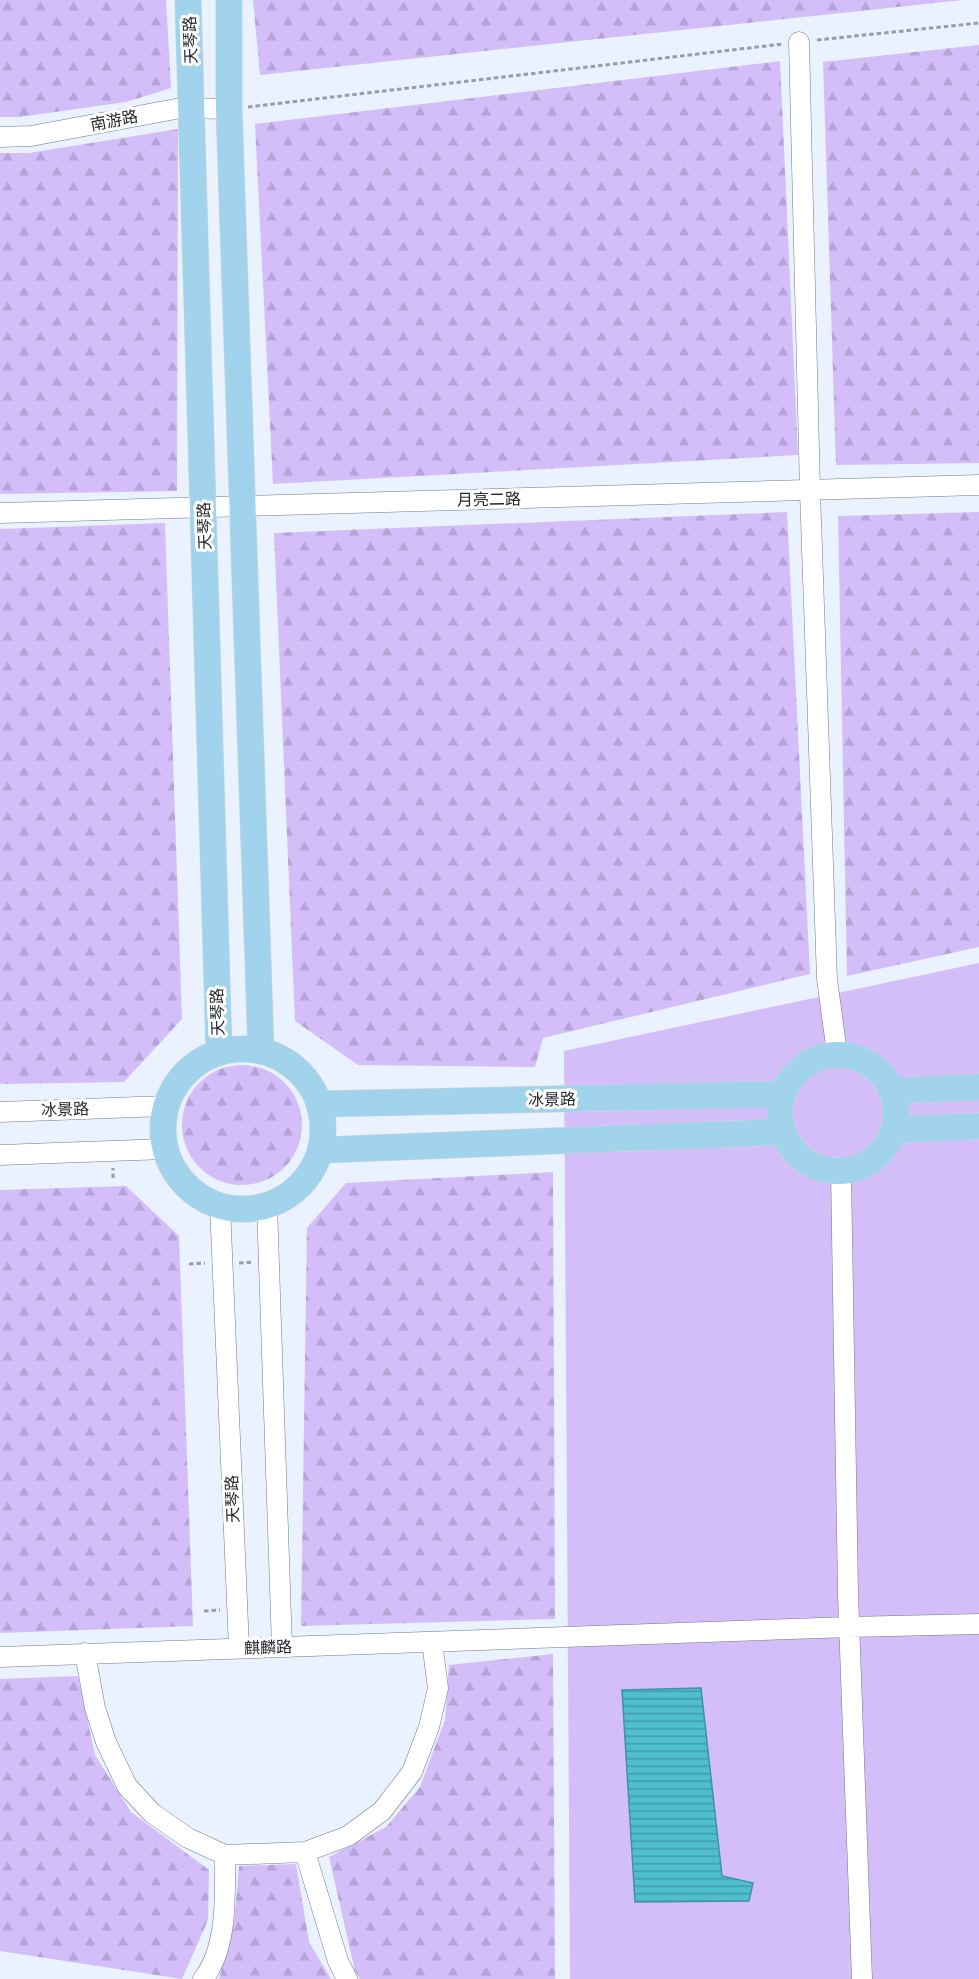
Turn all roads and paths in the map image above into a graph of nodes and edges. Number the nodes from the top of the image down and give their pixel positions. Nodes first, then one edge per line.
1 (188, 0) edge
2 (229, 0) edge
3 (979, 23) edge
4 (799, 42) junction
5 (192, 108) junction
6 (229, 109) junction
7 (0, 137) edge
8 (979, 485) edge
9 (810, 491) junction
10 (242, 504) junction
11 (203, 506) junction
12 (0, 513) edge
13 (261, 1050) junction
14 (219, 1052) junction
15 (837, 1053) junction
16 (979, 1087) edge
17 (891, 1091) junction
18 (783, 1094) junction
19 (320, 1104) junction
20 (166, 1106) junction
21 (0, 1112) edge
22 (979, 1126) edge
23 (893, 1130) junction
24 (783, 1132) junction
25 (165, 1149) junction
26 (321, 1150) junction
27 (0, 1155) edge
28 (841, 1172) junction
29 (220, 1206) junction
30 (267, 1206) junction
31 (979, 1624) edge
32 (849, 1627) junction
33 (432, 1642) junction
34 (282, 1647) junction
35 (238, 1648) junction
36 (85, 1653) junction
37 (0, 1657) edge
38 (305, 1852) junction
39 (225, 1855) junction
40 (203, 1979) edge
41 (347, 1979) edge
42 (862, 1979) edge

1 - 5 main road, 天琴路
2 - 6 main road
3 - 4 path
4 - 6 path
4 - 9 street
5 - 6 street, 南游路
5 - 7 street, 南游路
5 - 11 main road, 天琴路
6 - 10 main road
8 - 9 street, 月亮二路
9 - 10 street, 月亮二路
9 - 15 street
10 - 11 street, 月亮二路
10 - 13 main road
11 - 12 street, 月亮二路
11 - 14 main road, 天琴路
13 - 14 main road
13 - 19 main road
14 - 20 main road
15 - 17 main road
15 - 18 main road
16 - 17 main road
17 - 23 main road
18 - 19 main road, 冰景路
18 - 24 main road
19 - 26 main road
20 - 21 street, 冰景路
20 - 25 main road
22 - 23 main road
23 - 28 main road
24 - 26 main road
24 - 28 main road
25 - 27 street
25 - 29 main road
26 - 30 main road
28 - 32 street
29 - 30 main road
29 - 35 street, 天琴路
30 - 34 street
31 - 32 street, 麒麟路
32 - 33 street, 麒麟路
32 - 42 street
33 - 34 street, 麒麟路
33 - 38 street
34 - 35 street, 麒麟路
35 - 36 street, 麒麟路
36 - 37 street, 麒麟路
36 - 39 street
38 - 39 street
38 - 41 street
39 - 40 street

